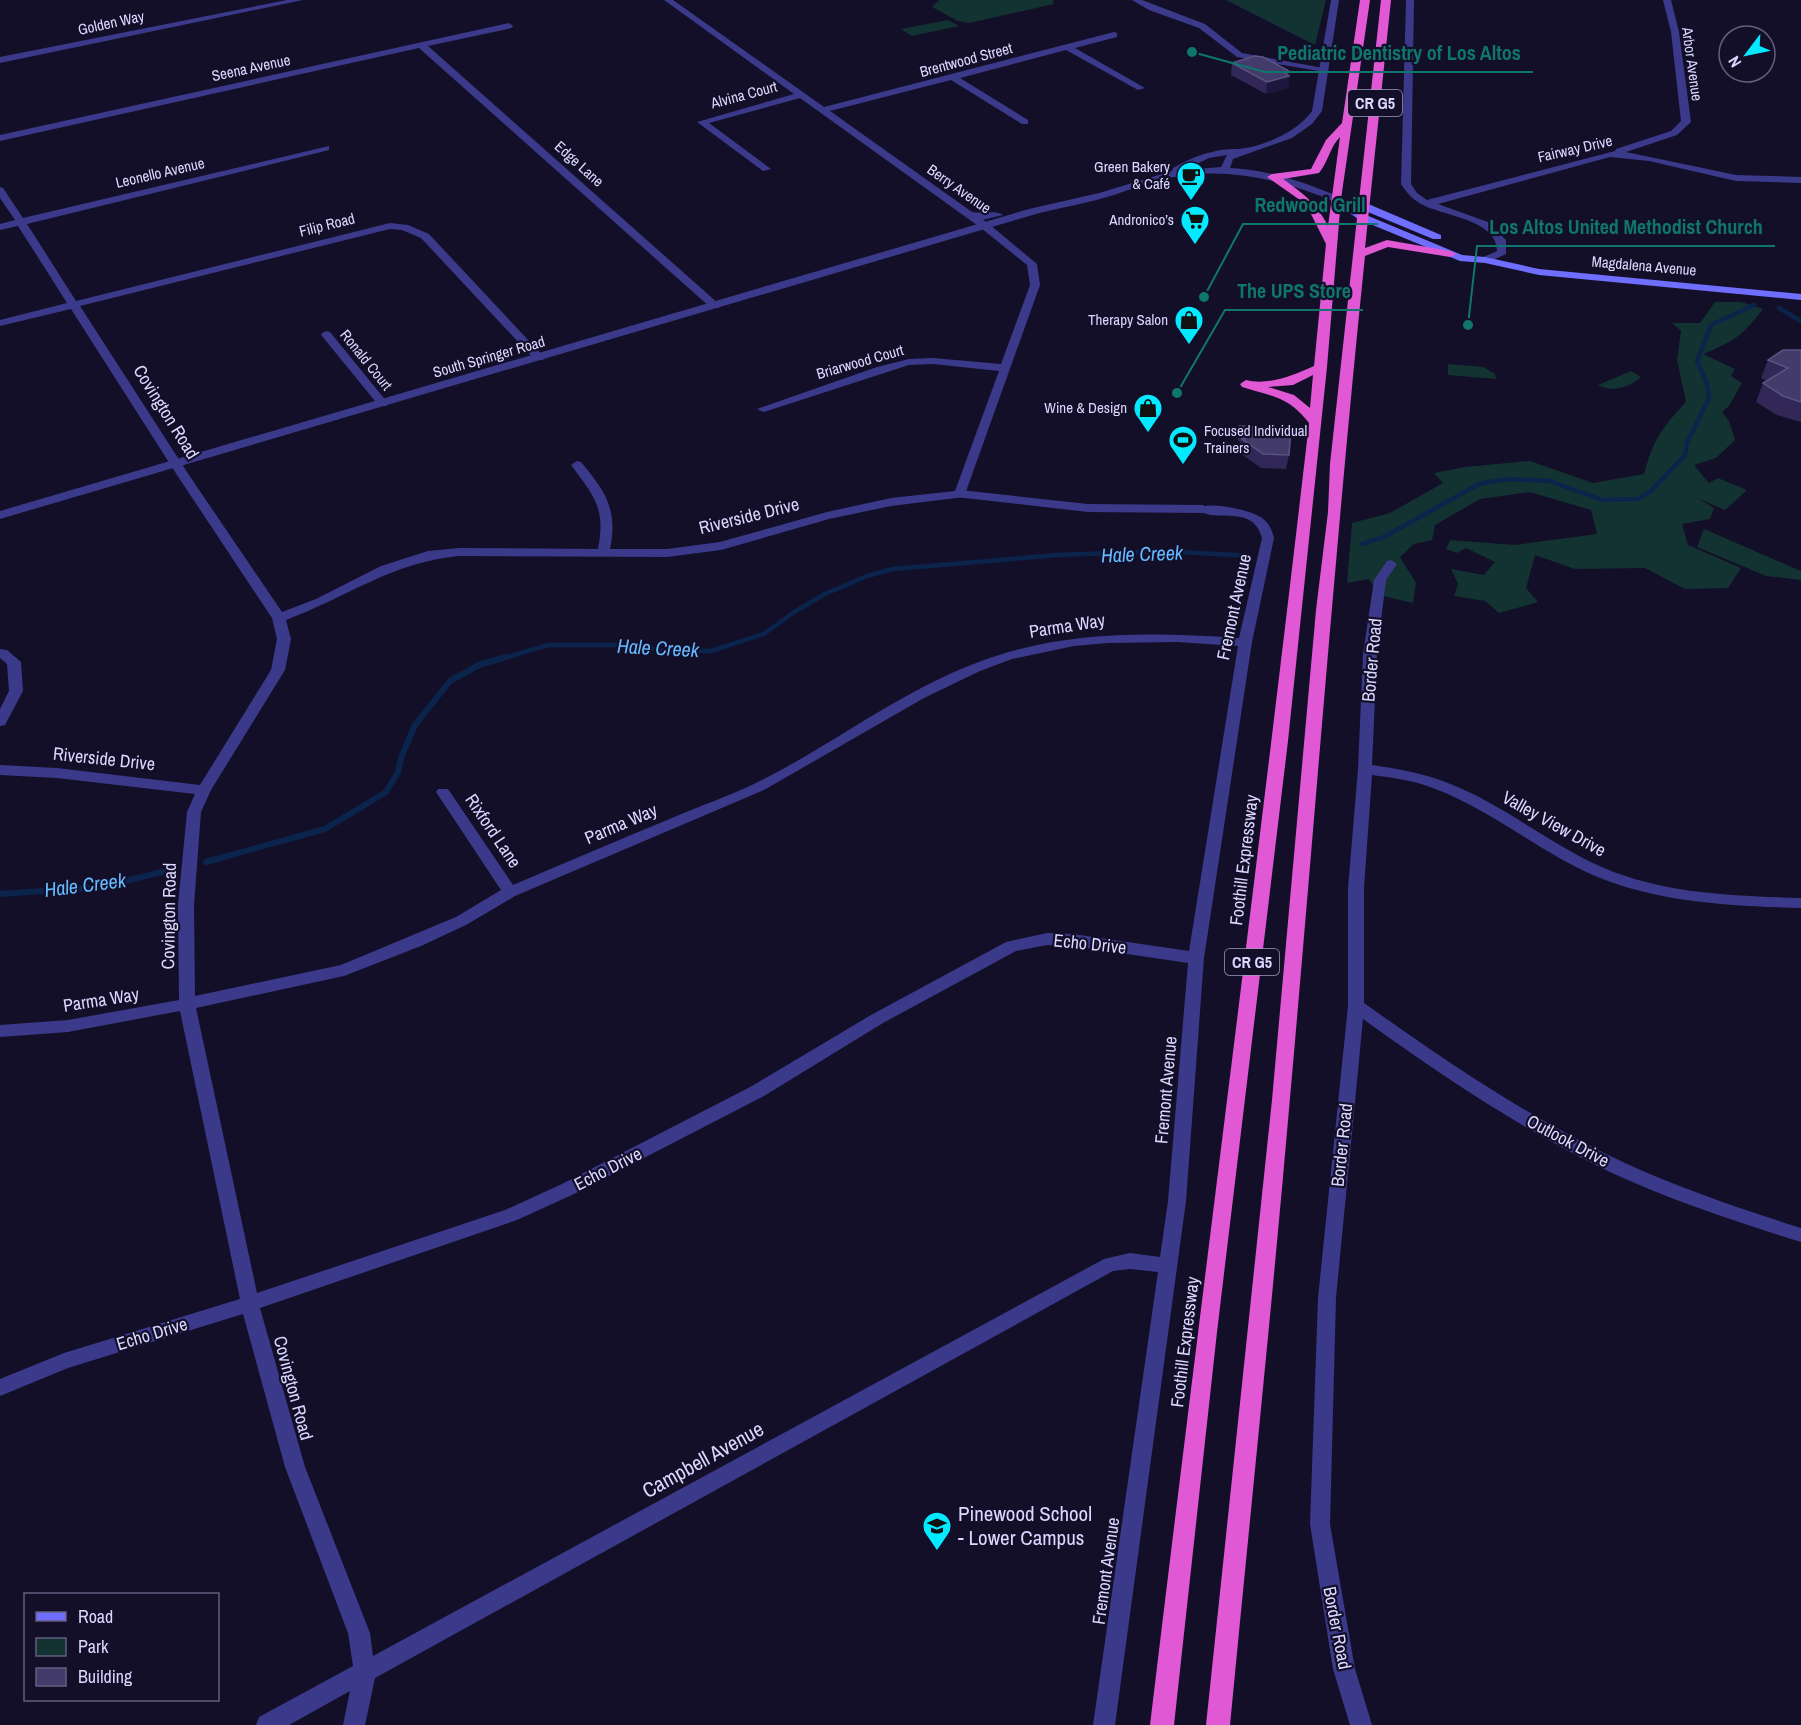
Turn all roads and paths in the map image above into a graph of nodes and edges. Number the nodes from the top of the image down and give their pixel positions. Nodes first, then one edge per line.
1 (299, 0) edge
2 (668, 0) edge
3 (1136, 0) edge
4 (1335, 0) edge
5 (1365, 0) edge
6 (1386, 0) edge
7 (1410, 0) edge
8 (1667, 0) edge
9 (509, 26) dead end
10 (1114, 34) dead end
11 (422, 46) junction
12 (1068, 47) junction
13 (0, 60) edge
14 (1326, 69) junction
15 (953, 77) junction
16 (1141, 88) dead end
17 (802, 95) junction
18 (824, 110) junction
19 (1025, 122) dead end
20 (1347, 124) junction
21 (0, 138) edge
22 (326, 148) dead end
23 (1244, 151) junction
24 (1610, 154) junction
25 (766, 170) dead end
26 (1225, 172) junction
27 (1164, 176) junction
28 (1272, 177) junction
29 (1801, 180) edge
30 (0, 190) edge
31 (1336, 199) junction
32 (1428, 204) junction
33 (1363, 211) junction
34 (1024, 214) junction
35 (971, 215) junction
36 (19, 222) junction
37 (0, 226) edge
38 (986, 226) junction
39 (1331, 243) junction
40 (1450, 254) junction
41 (1358, 255) junction
42 (1485, 260) junction
43 (1801, 297) edge
44 (74, 304) junction
45 (715, 306) junction
46 (0, 323) edge
47 (326, 334) dead end
48 (539, 358) junction
49 (1321, 367) junction
50 (1005, 368) junction
51 (383, 404) junction
52 (763, 409) dead end
53 (1315, 423) junction
54 (176, 464) junction
55 (577, 465) dead end
56 (960, 494) junction
57 (1203, 509) joint
58 (0, 515) edge
59 (603, 553) junction
60 (1391, 564) dead end
61 (279, 618) junction
62 (1245, 642) junction
63 (2, 653) dead end
64 (0, 722) edge
65 (1365, 769) junction
66 (0, 770) edge
67 (204, 790) junction
68 (443, 792) dead end
69 (510, 892) junction
70 (1801, 903) edge
71 (1196, 958) junction
72 (187, 1004) junction
73 (1356, 1006) junction
74 (0, 1031) edge
75 (1801, 1235) edge
76 (1168, 1264) junction
77 (250, 1304) junction
78 (0, 1388) edge
79 (365, 1673) junction
80 (267, 1725) edge
81 (354, 1725) edge
82 (1104, 1725) edge
83 (1162, 1725) edge
84 (1218, 1725) edge
85 (1361, 1725) edge

1 - 13 street, Golden Way
2 - 17 street, Berry Avenue
3 - 14 street
4 - 14 street
5 - 20 highway, Foothill Expressway / CR G5
6 - 33 highway, CR G5
7 - 32 street
8 - 24 street, Arbor Avenue
9 - 11 street, Seena Avenue
10 - 12 street, Brentwood Street
11 - 21 street, Seena Avenue
11 - 45 street, Edge Lane
12 - 15 street, Brentwood Street
12 - 16 street
14 - 23 street
15 - 18 street, Brentwood Street
15 - 19 street
17 - 18 street, Berry Avenue
17 - 25 street, Alvina Court
18 - 35 street, Berry Avenue
20 - 28 highway
20 - 31 highway, Foothill Expressway / CR G5
22 - 36 street, Leonello Avenue
23 - 26 street
23 - 27 street
24 - 29 street, Fairway Drive
24 - 32 street, Fairway Drive
26 - 27 street, South Springer Road
26 - 28 street, South Springer Road
27 - 34 street, South Springer Road
28 - 31 street, South Springer Road
28 - 39 highway
30 - 36 street, Covington Road
31 - 33 main road, Magdalena Avenue
31 - 39 highway, Foothill Expressway / CR G5
32 - 42 street
33 - 40 main road, Magdalena Avenue
33 - 41 highway, CR G5
33 - 42 main road, Magdalena Avenue
34 - 35 street
34 - 38 street, South Springer Road
35 - 38 street, Berry Avenue
36 - 37 street, Leonello Avenue
36 - 44 street, Covington Road
38 - 45 street, South Springer Road
38 - 50 street, Berry Avenue
39 - 49 highway, Foothill Expressway / CR G5
40 - 41 highway
40 - 42 main road, Magdalena Avenue
41 - 84 highway, CR G5
42 - 43 main road, Magdalena Avenue
44 - 46 street, Filip Road
44 - 48 street, Filip Road
44 - 54 street, Covington Road
45 - 48 street, South Springer Road
47 - 51 street, Ronald Court
48 - 51 street, South Springer Road
49 - 53 highway, Foothill Expressway / CR G5
49 - 53 highway
50 - 52 street, Briarwood Court
50 - 56 street, Berry Avenue
51 - 54 street, South Springer Road
53 - 83 highway, Foothill Expressway / CR G5
54 - 58 street, South Springer Road
54 - 61 street, Covington Road
55 - 59 street
56 - 57 street, Riverside Drive
56 - 59 street, Riverside Drive
57 - 62 street, Fremont Avenue
59 - 61 street, Riverside Drive
60 - 65 street, Border Road
61 - 67 street, Covington Road
62 - 69 street, Parma Way
62 - 71 street, Fremont Avenue
63 - 64 street
65 - 70 street, Valley View Drive
65 - 73 street, Border Road
66 - 67 street, Riverside Drive
67 - 72 street, Covington Road
68 - 69 street, Rixford Lane
69 - 72 street, Parma Way
71 - 76 street, Fremont Avenue
71 - 77 street, Echo Drive
72 - 74 street, Parma Way
72 - 77 street, Covington Road
73 - 75 street, Outlook Drive
73 - 85 street, Border Road
76 - 79 street, Campbell Avenue
76 - 82 street, Fremont Avenue
77 - 78 street, Echo Drive
77 - 79 street, Covington Road
79 - 80 street, Campbell Avenue
79 - 81 street, Covington Road

